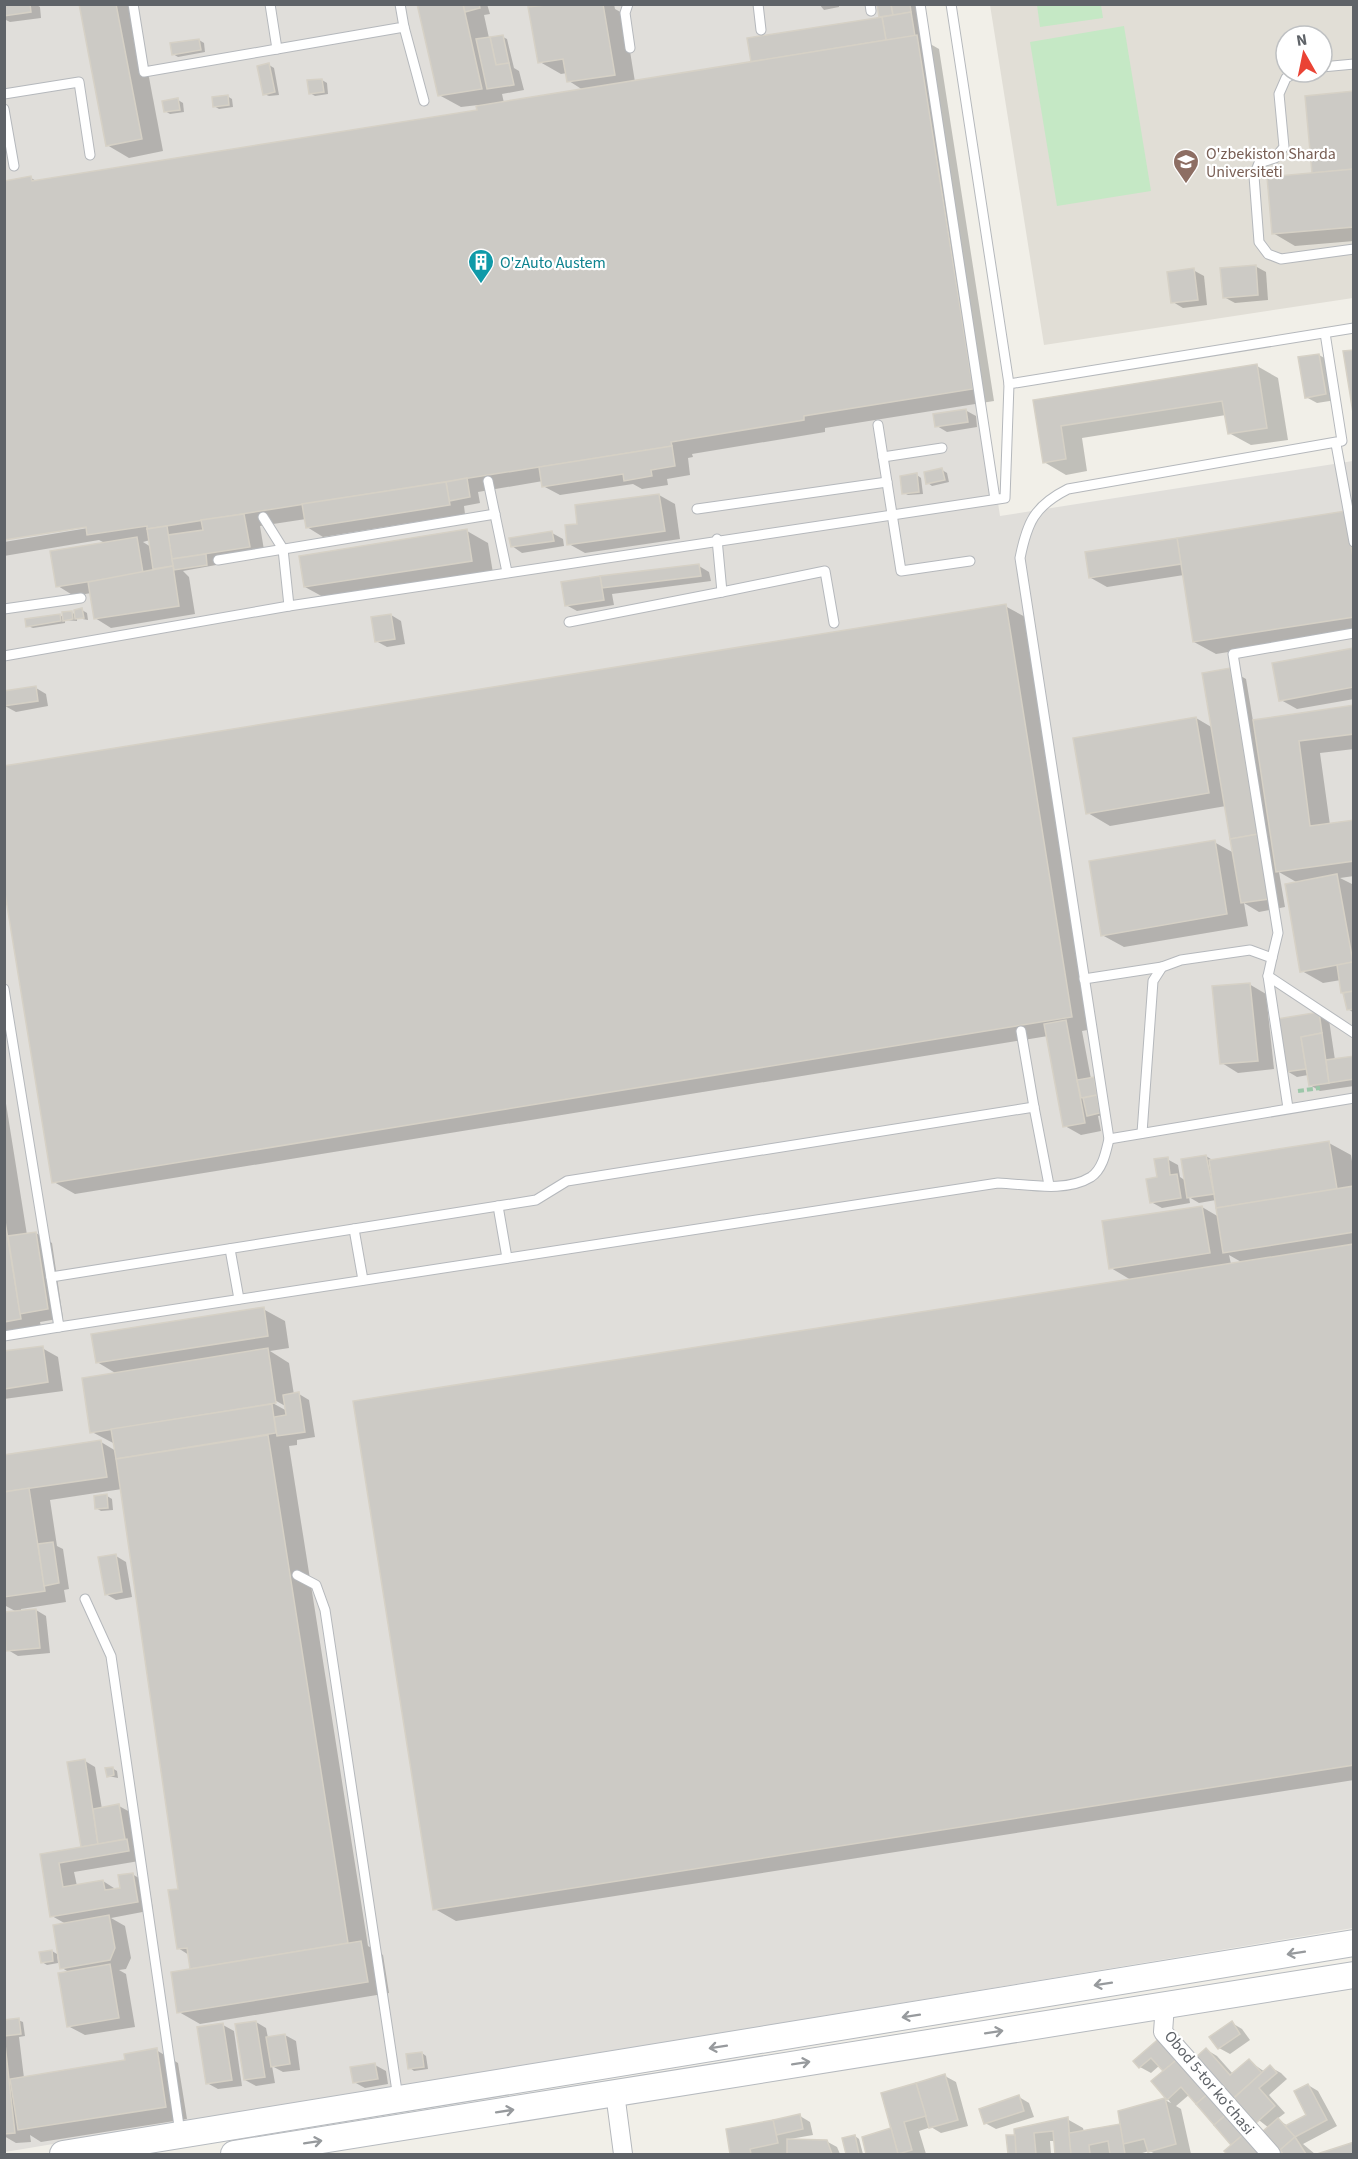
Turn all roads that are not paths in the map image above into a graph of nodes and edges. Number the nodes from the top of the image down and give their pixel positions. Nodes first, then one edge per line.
1 (133, 4) edge
2 (270, 4) edge
3 (400, 4) edge
4 (628, 4) edge
5 (758, 4) edge
6 (920, 4) edge
7 (951, 4) edge
8 (404, 27) junction
9 (761, 30) dead end
10 (277, 48) junction
11 (630, 48) dead end
12 (1353, 64) edge
13 (1334, 66) edge
14 (1283, 84) edge
15 (4, 94) edge
16 (424, 101) dead end
17 (4, 109) edge
18 (90, 155) dead end
19 (14, 166) dead end
20 (1353, 249) edge
21 (1353, 328) edge
22 (1325, 333) junction
23 (1009, 384) junction
24 (878, 425) dead end
25 (1336, 444) junction
26 (942, 448) dead end
27 (883, 457) junction
28 (488, 481) dead end
29 (887, 482) junction
30 (995, 499) junction
31 (1350, 505) edge
32 (697, 509) dead end
33 (495, 514) junction
34 (892, 514) junction
35 (263, 517) dead end
36 (717, 539) junction
37 (1353, 542) edge
38 (283, 549) junction
39 (218, 560) dead end
40 (970, 561) dead end
41 (507, 572) junction
42 (722, 592) junction
43 (81, 598) dead end
44 (289, 606) junction
45 (4, 609) edge
46 (569, 622) dead end
47 (834, 623) dead end
48 (1353, 633) edge
49 (4, 656) edge
50 (1272, 958) junction
51 (1162, 967) junction
52 (1268, 976) junction
53 (1084, 979) junction
54 (4, 989) edge
55 (1022, 1031) dead end
56 (1353, 1033) edge
57 (1353, 1098) edge
58 (1034, 1107) junction
59 (1288, 1108) junction
60 (1142, 1133) junction
61 (1109, 1139) junction
62 (1049, 1185) junction
63 (498, 1206) junction
64 (354, 1229) junction
65 (230, 1249) junction
66 (507, 1258) junction
67 (51, 1277) junction
68 (363, 1280) junction
69 (239, 1299) junction
70 (59, 1327) junction
71 (4, 1336) edge
72 (297, 1575) dead end
73 (85, 1599) dead end
74 (1353, 1943) edge
75 (1353, 1975) edge
76 (1165, 2005) junction
77 (615, 2093) junction
78 (398, 2100) junction
79 (180, 2136) junction
80 (63, 2154) edge
81 (234, 2154) edge
82 (623, 2154) edge
83 (1271, 2154) edge

1 - 10 lane
2 - 10 lane
3 - 8 lane
4 - 11 lane
5 - 9 lane
6 - 30 lane
7 - 23 lane
8 - 10 lane
8 - 16 lane
12 - 13 lane
14 - 20 lane
15 - 18 lane
17 - 19 lane
21 - 22 lane
22 - 23 lane
22 - 25 lane
23 - 30 lane
24 - 27 lane
25 - 31 lane
25 - 53 lane
26 - 27 lane
27 - 29 lane
28 - 33 lane
29 - 32 lane
29 - 34 lane
30 - 34 lane
31 - 37 lane
33 - 38 lane
33 - 41 lane
34 - 36 lane
34 - 40 lane
35 - 38 lane
36 - 41 lane
36 - 42 lane
38 - 39 lane
38 - 44 lane
41 - 44 lane
42 - 46 lane
42 - 47 lane
43 - 45 lane
44 - 49 lane
48 - 50 lane
50 - 51 lane
50 - 52 lane
51 - 53 lane
51 - 60 lane
52 - 56 lane
52 - 59 lane
53 - 61 lane
54 - 67 lane
55 - 58 lane
57 - 59 lane
58 - 62 lane
58 - 63 lane
59 - 60 lane
60 - 61 lane
61 - 62 lane
62 - 66 lane
63 - 64 lane
63 - 66 lane
64 - 65 lane
64 - 68 lane
65 - 67 lane
65 - 69 lane
66 - 68 lane
67 - 70 lane
68 - 69 lane
69 - 70 lane
70 - 71 lane
72 - 78 lane
73 - 79 lane
74 -> 78 main road
75 - 76 main road
77 -> 76 main road
76 - 83 street, Obod 5-tor koʻchasi
81 -> 77 main road
77 - 82 street
78 - 79 main road
79 - 80 main road

